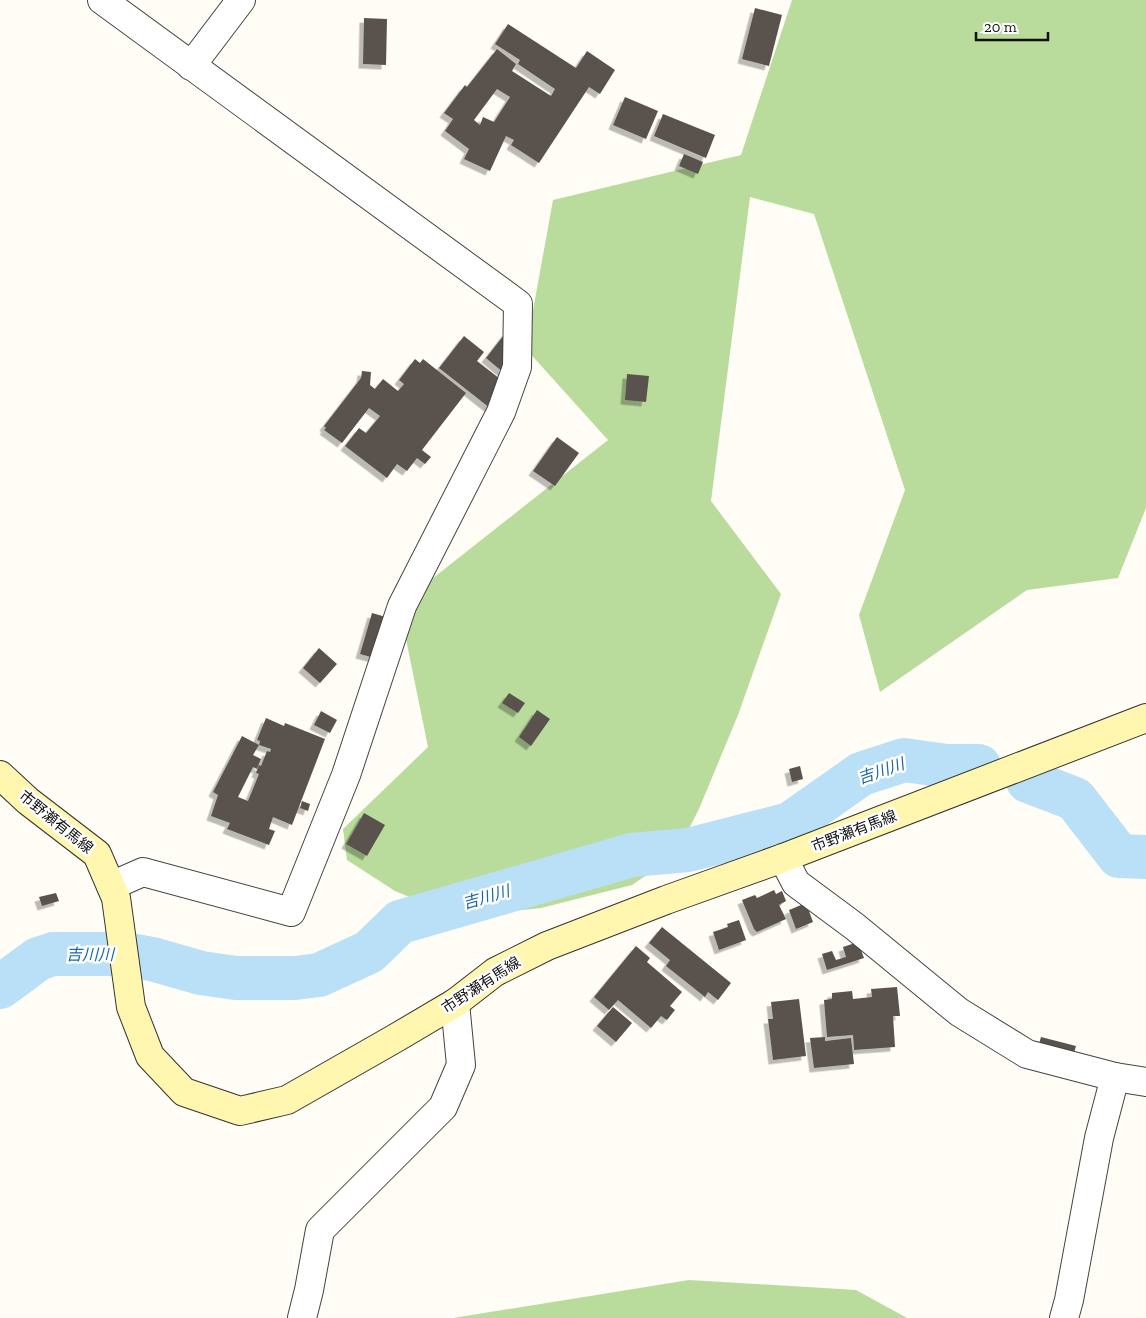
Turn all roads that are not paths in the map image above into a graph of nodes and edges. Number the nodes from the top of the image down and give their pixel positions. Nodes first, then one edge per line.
1 (102, 0) edge
2 (241, 0) edge
3 (191, 66) junction
4 (1146, 718) edge
5 (0, 775) edge
6 (783, 858) junction
7 (114, 892) junction
8 (455, 1002) junction
9 (1115, 1076) junction
10 (1146, 1082) edge
11 (302, 1318) edge
12 (1064, 1318) edge

1 - 3 street
2 - 3 street
3 - 7 street
4 - 6 main road, 市野瀬有馬線
5 - 7 main road, 市野瀬有馬線
6 - 8 main road, 市野瀬有馬線
6 - 9 street
7 - 8 main road, 市野瀬有馬線
8 - 11 street
9 - 10 street
9 - 12 street

